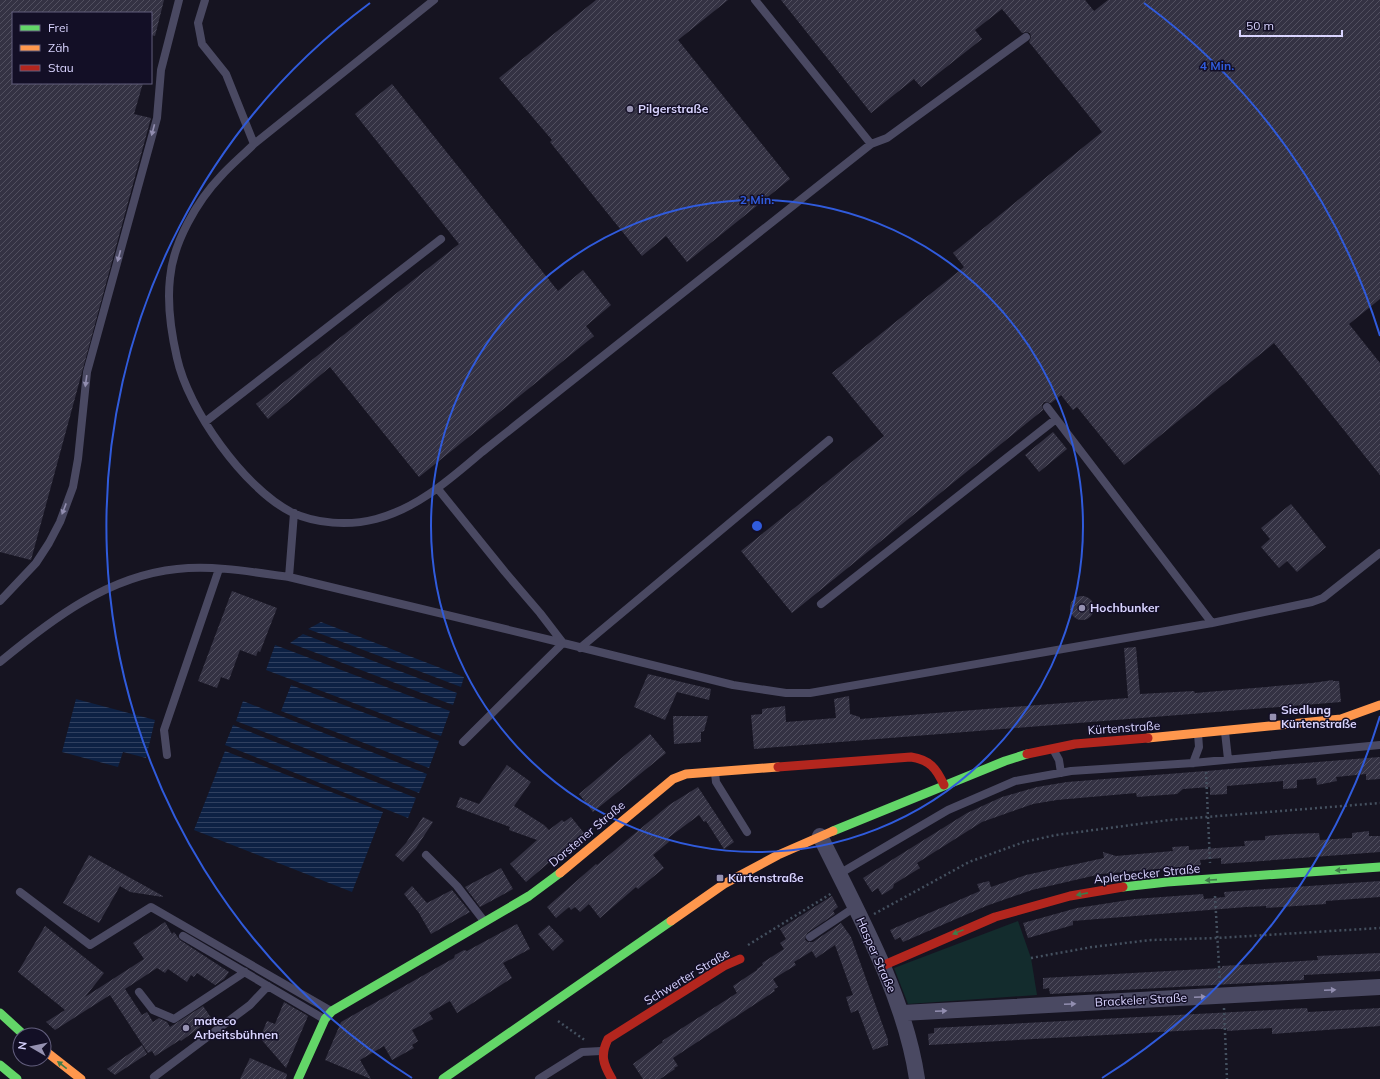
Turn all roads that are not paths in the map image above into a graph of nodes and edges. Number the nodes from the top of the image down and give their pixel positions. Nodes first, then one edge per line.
1 (179, 0) edge
2 (204, 0) edge
3 (434, 0) edge
4 (755, 0) edge
5 (1026, 37) dead end
6 (254, 144) junction
7 (871, 144) junction
8 (441, 239) dead end
9 (1047, 407) dead end
10 (1056, 419) junction
11 (205, 422) junction
12 (830, 440) dead end
13 (438, 489) junction
14 (294, 513) junction
15 (1380, 554) edge
16 (219, 569) junction
17 (289, 577) junction
18 (0, 601) edge
19 (821, 604) dead end
20 (1212, 623) junction
21 (563, 643) junction
22 (580, 648) junction
23 (0, 662) edge
24 (1380, 705) edge
25 (1225, 731) junction
26 (1198, 734) junction
27 (463, 742) dead end
28 (1380, 745) edge
29 (1053, 748) junction
30 (167, 755) dead end
31 (1228, 759) junction
32 (1193, 763) junction
33 (715, 772) junction
34 (1061, 773) junction
35 (944, 785) junction
36 (747, 832) dead end
37 (820, 836) junction
38 (426, 855) dead end
39 (1380, 867) edge
40 (842, 880) junction
41 (20, 892) dead end
42 (858, 914) junction
43 (485, 922) junction
44 (183, 936) dead end
45 (810, 937) dead end
46 (740, 959) road end
47 (882, 966) junction
48 (245, 972) junction
49 (268, 986) junction
50 (1380, 987) edge
51 (139, 992) dead end
52 (332, 1011) junction
53 (902, 1013) junction
54 (0, 1014) edge
55 (325, 1019) junction
56 (15, 1027) edge
57 (601, 1051) junction
58 (52, 1056) edge
59 (0, 1065) edge
60 (154, 1077) dead end
61 (17, 1079) edge
62 (81, 1079) edge
63 (298, 1079) edge
64 (443, 1079) edge
65 (539, 1079) edge
66 (612, 1079) edge
67 (917, 1079) edge

1 -> 18 lane
2 - 6 lane
3 - 6 lane
4 - 7 lane
5 - 7 lane
6 - 11 lane
7 - 13 lane
8 - 11 lane
9 - 10 lane
10 - 19 lane
10 - 20 lane
11 - 14 lane
12 - 22 lane
13 - 14 lane
13 - 21 lane
14 - 17 lane
15 - 20 lane
16 - 17 lane
16 - 23 lane
16 - 30 lane
17 - 21 lane
20 - 22 lane
21 - 22 lane
21 - 27 lane
24 - 25 main road, Kürtenstraße
25 - 26 main road, Kürtenstraße
25 - 31 lane
26 - 29 main road, Kürtenstraße
26 - 32 lane
28 - 31 lane
29 - 34 lane
29 - 35 main road, Kürtenstraße
31 - 32 lane
32 - 34 lane
33 - 35 main road, Dorstener Straße
33 - 36 lane
33 - 43 main road, Dorstener Straße
34 - 40 lane
35 - 37 main road, Kürtenstraße
37 - 40 street, Hasper Straße
37 - 64 main road, Kürtenstraße
38 - 43 lane
39 -> 47 main road, Aplerbecker Straße
40 - 42 street, Hasper Straße
41 - 52 lane
42 - 45 lane
42 - 47 street, Hasper Straße
43 - 52 main road, Dorstener Straße
44 - 48 lane
46 - 57 main road, Schwerter Straße
47 - 53 street, Hasper Straße
48 - 49 lane
48 - 51 lane
49 - 55 lane
49 - 60 lane
53 -> 50 street, Brackeler Straße
52 - 55 main road, Dorstener Straße
53 - 67 street, Hasper Straße
54 - 56 main road
55 - 63 main road, Dorstener Straße
57 - 65 lane
57 - 66 main road
62 -> 58 main road
59 - 61 main road

